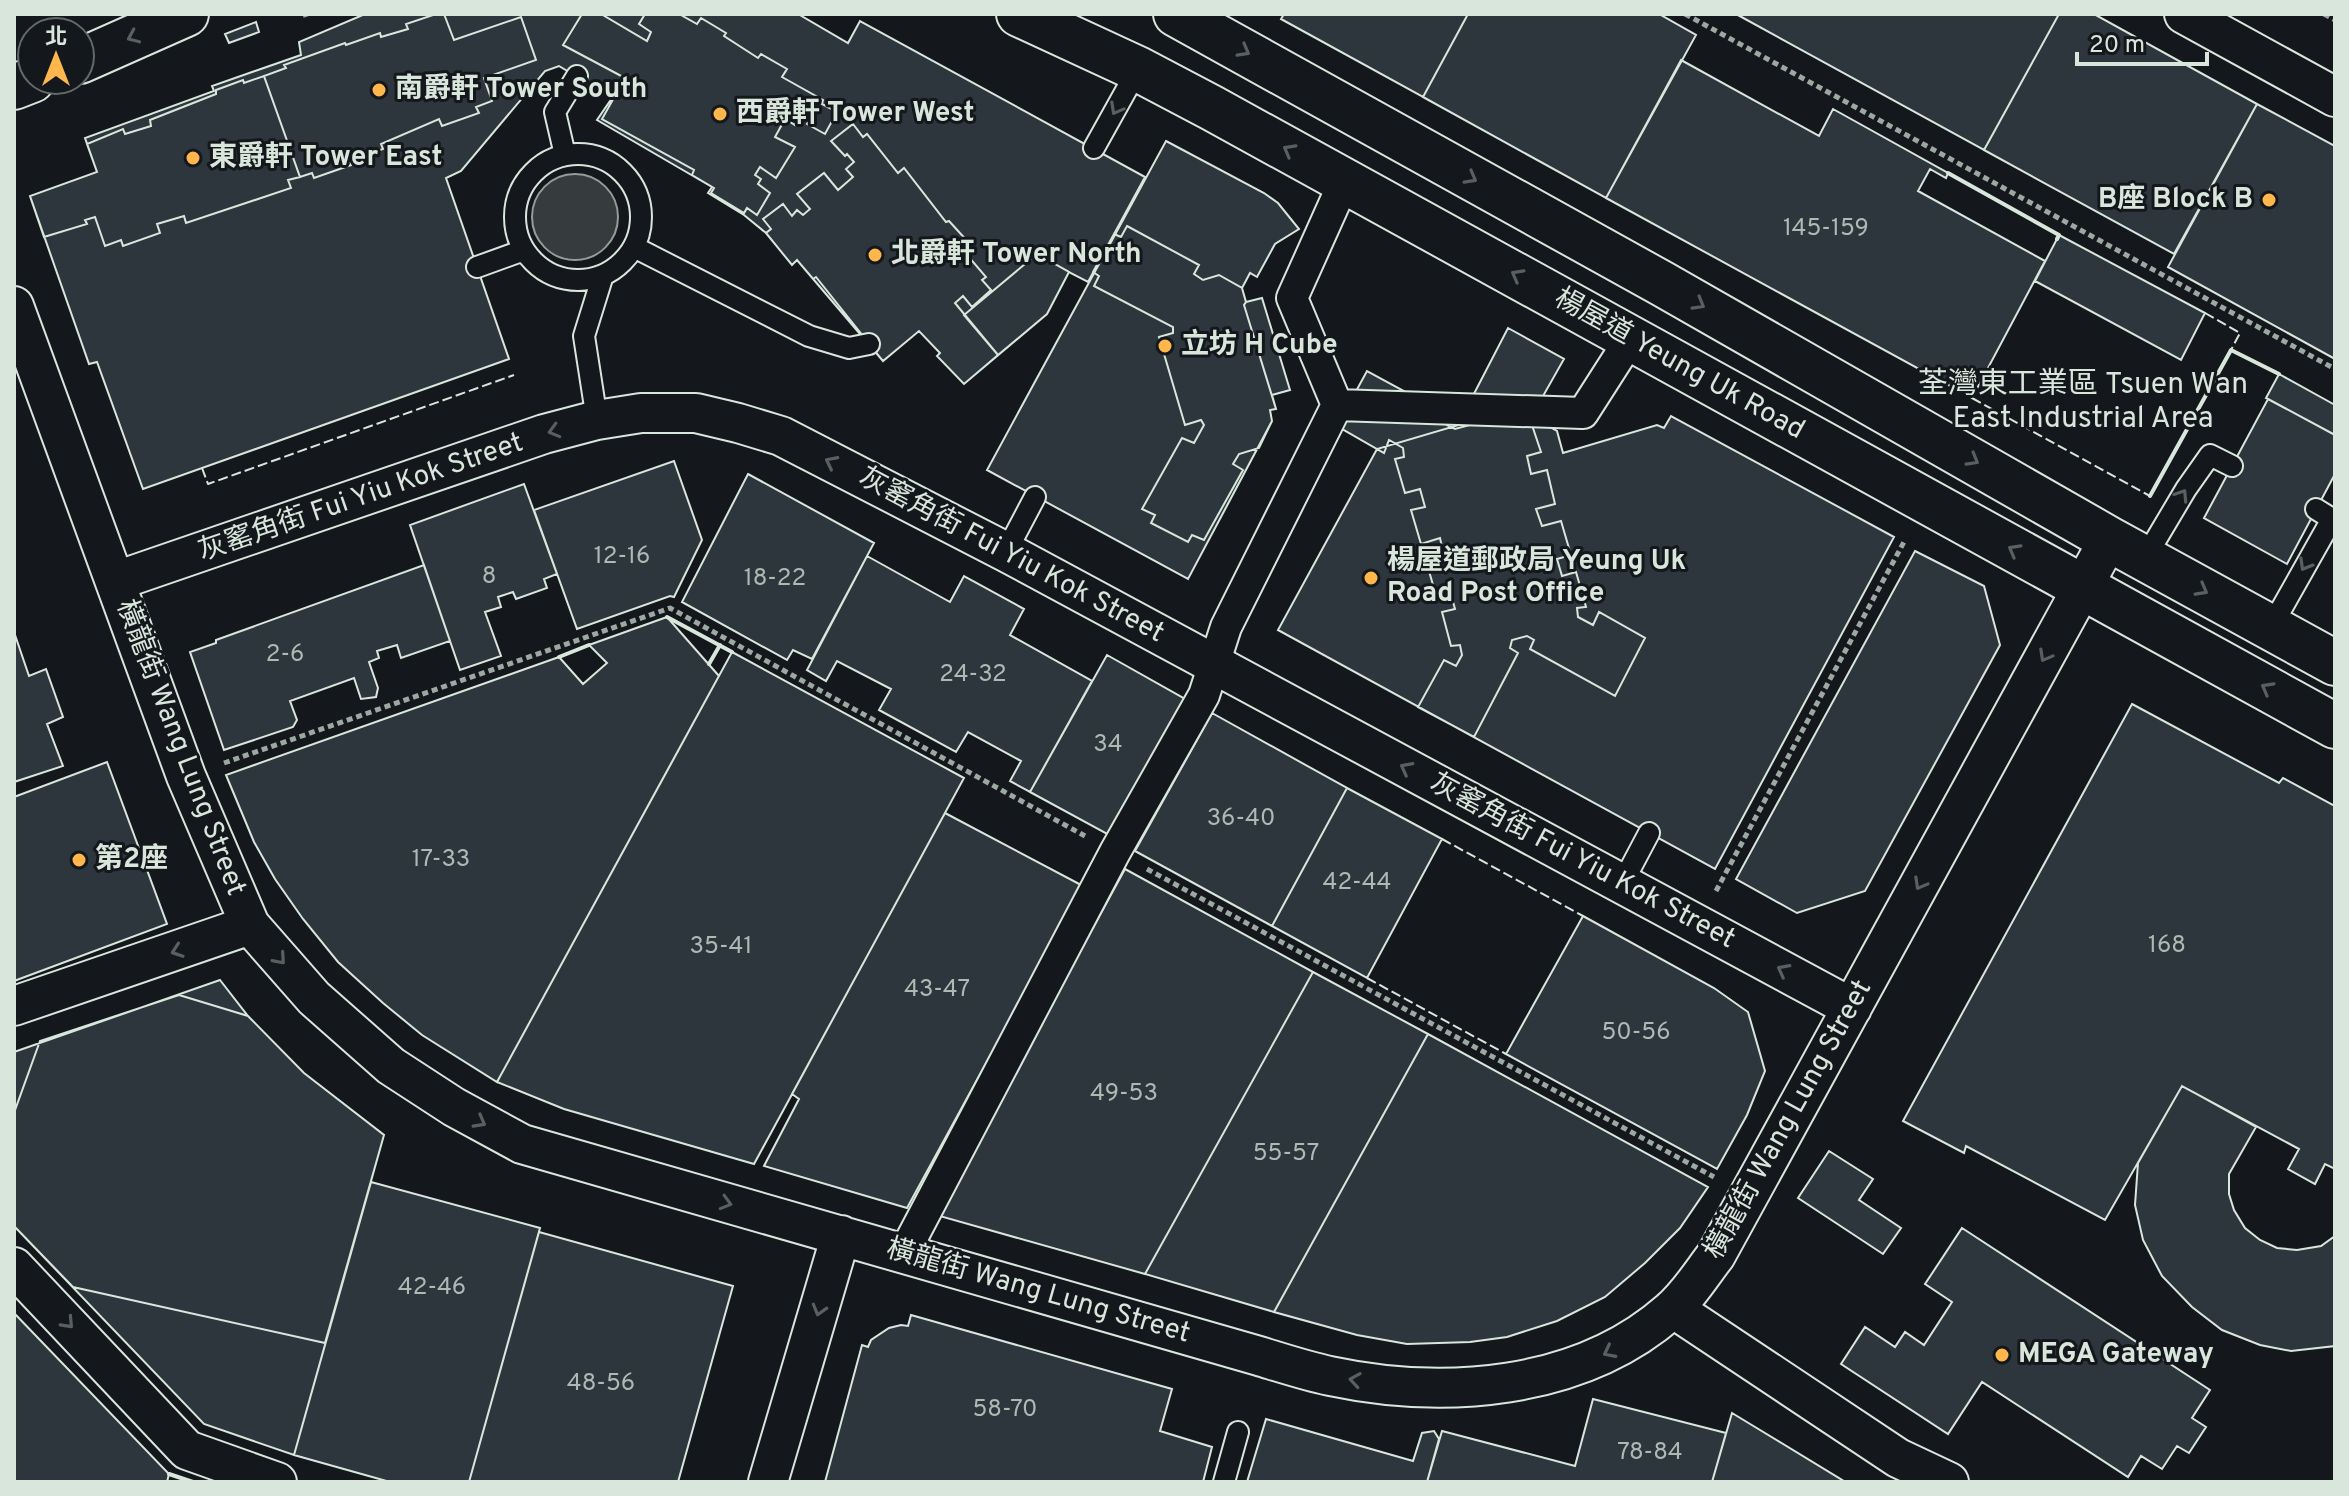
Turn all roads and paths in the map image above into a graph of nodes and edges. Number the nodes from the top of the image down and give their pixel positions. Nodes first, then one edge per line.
1 (186, 14) edge
2 (1019, 14) edge
3 (1176, 14) edge
4 (1685, 14) edge
5 (2184, 14) edge
6 (2324, 14) edge
7 (2335, 20) edge
8 (96, 54) edge
9 (1138, 69) junction
10 (577, 76) dead end
11 (2335, 97) edge
12 (1094, 148) dead end
13 (565, 155) junction
14 (1345, 180) junction
15 (634, 247) junction
16 (524, 250) junction
17 (477, 267) dead end
18 (603, 275) junction
19 (14, 306) edge
20 (1631, 338) junction
21 (869, 344) dead end
22 (2335, 369) edge
23 (1337, 405) junction
24 (597, 420) junction
25 (2232, 466) dead end
26 (1035, 497) dead end
27 (2316, 509) dead end
28 (1911, 529) dead end
29 (2127, 548) junction
30 (1006, 552) junction
31 (116, 581) junction
32 (2083, 587) junction
33 (2270, 629) junction
34 (2335, 663) edge
35 (1214, 664) junction
36 (2335, 726) edge
37 (212, 768) dead end
38 (1649, 833) dead end
39 (1115, 852) junction
40 (1622, 884) junction
41 (1714, 894) dead end
42 (250, 925) junction
43 (14, 1006) edge
44 (1852, 1008) junction
45 (1722, 1182) dead end
46 (841, 1235) junction
47 (904, 1253) junction
48 (14, 1267) edge
49 (1674, 1309) junction
50 (1238, 1432) dead end
51 (277, 1482) edge
52 (768, 1482) edge
53 (1224, 1482) edge
54 (1949, 1482) edge

1 -> 8 main road
2 - 9 main road, 楊屋道 Yeung Uk Road
3 -> 29 main road
4 - 22 path
5 - 11 street
6 - 7 path
9 -> 12 lane
14 -> 9 main road, 楊屋道 Yeung Uk Road
10 - 13 lane
13 - 15 lane
13 - 16 lane
20 -> 14 main road, 楊屋道 Yeung Uk Road
14 - 23 street
15 - 18 lane
15 - 21 lane
16 - 17 lane
16 - 18 lane
18 - 24 lane
19 - 31 street, 橫龍街 Wang Lung Street
20 - 23 street
32 -> 20 main road, 楊屋道 Yeung Uk Road
23 - 35 street
30 -> 24 street, 灰窰角街 Fui Yiu Kok Street
24 -> 31 street, 灰窰角街 Fui Yiu Kok Street
29 -> 25 lane
26 - 30 lane
27 -> 33 lane
28 - 41 path
29 - 32 street, 橫龍街 Wang Lung Street
29 -> 33 main road
30 - 35 street, 灰窰角街 Fui Yiu Kok Street
31 - 42 street, 橫龍街 Wang Lung Street
36 -> 32 main road, 楊屋道 Yeung Uk Road
32 -> 44 street, 橫龍街 Wang Lung Street
33 - 34 main road
35 - 39 street
40 -> 35 street, 灰窰角街 Fui Yiu Kok Street
37 - 39 path
38 - 40 lane
39 - 45 path
39 - 47 street
44 -> 40 street, 灰窰角街 Fui Yiu Kok Street
42 -> 43 street
42 -> 46 street, 橫龍街 Wang Lung Street
44 - 49 street, 橫龍街 Wang Lung Street
46 - 47 street, 橫龍街 Wang Lung Street
46 -> 52 street
49 -> 47 street, 橫龍街 Wang Lung Street
48 -> 51 street
49 - 54 street
50 - 53 lane

